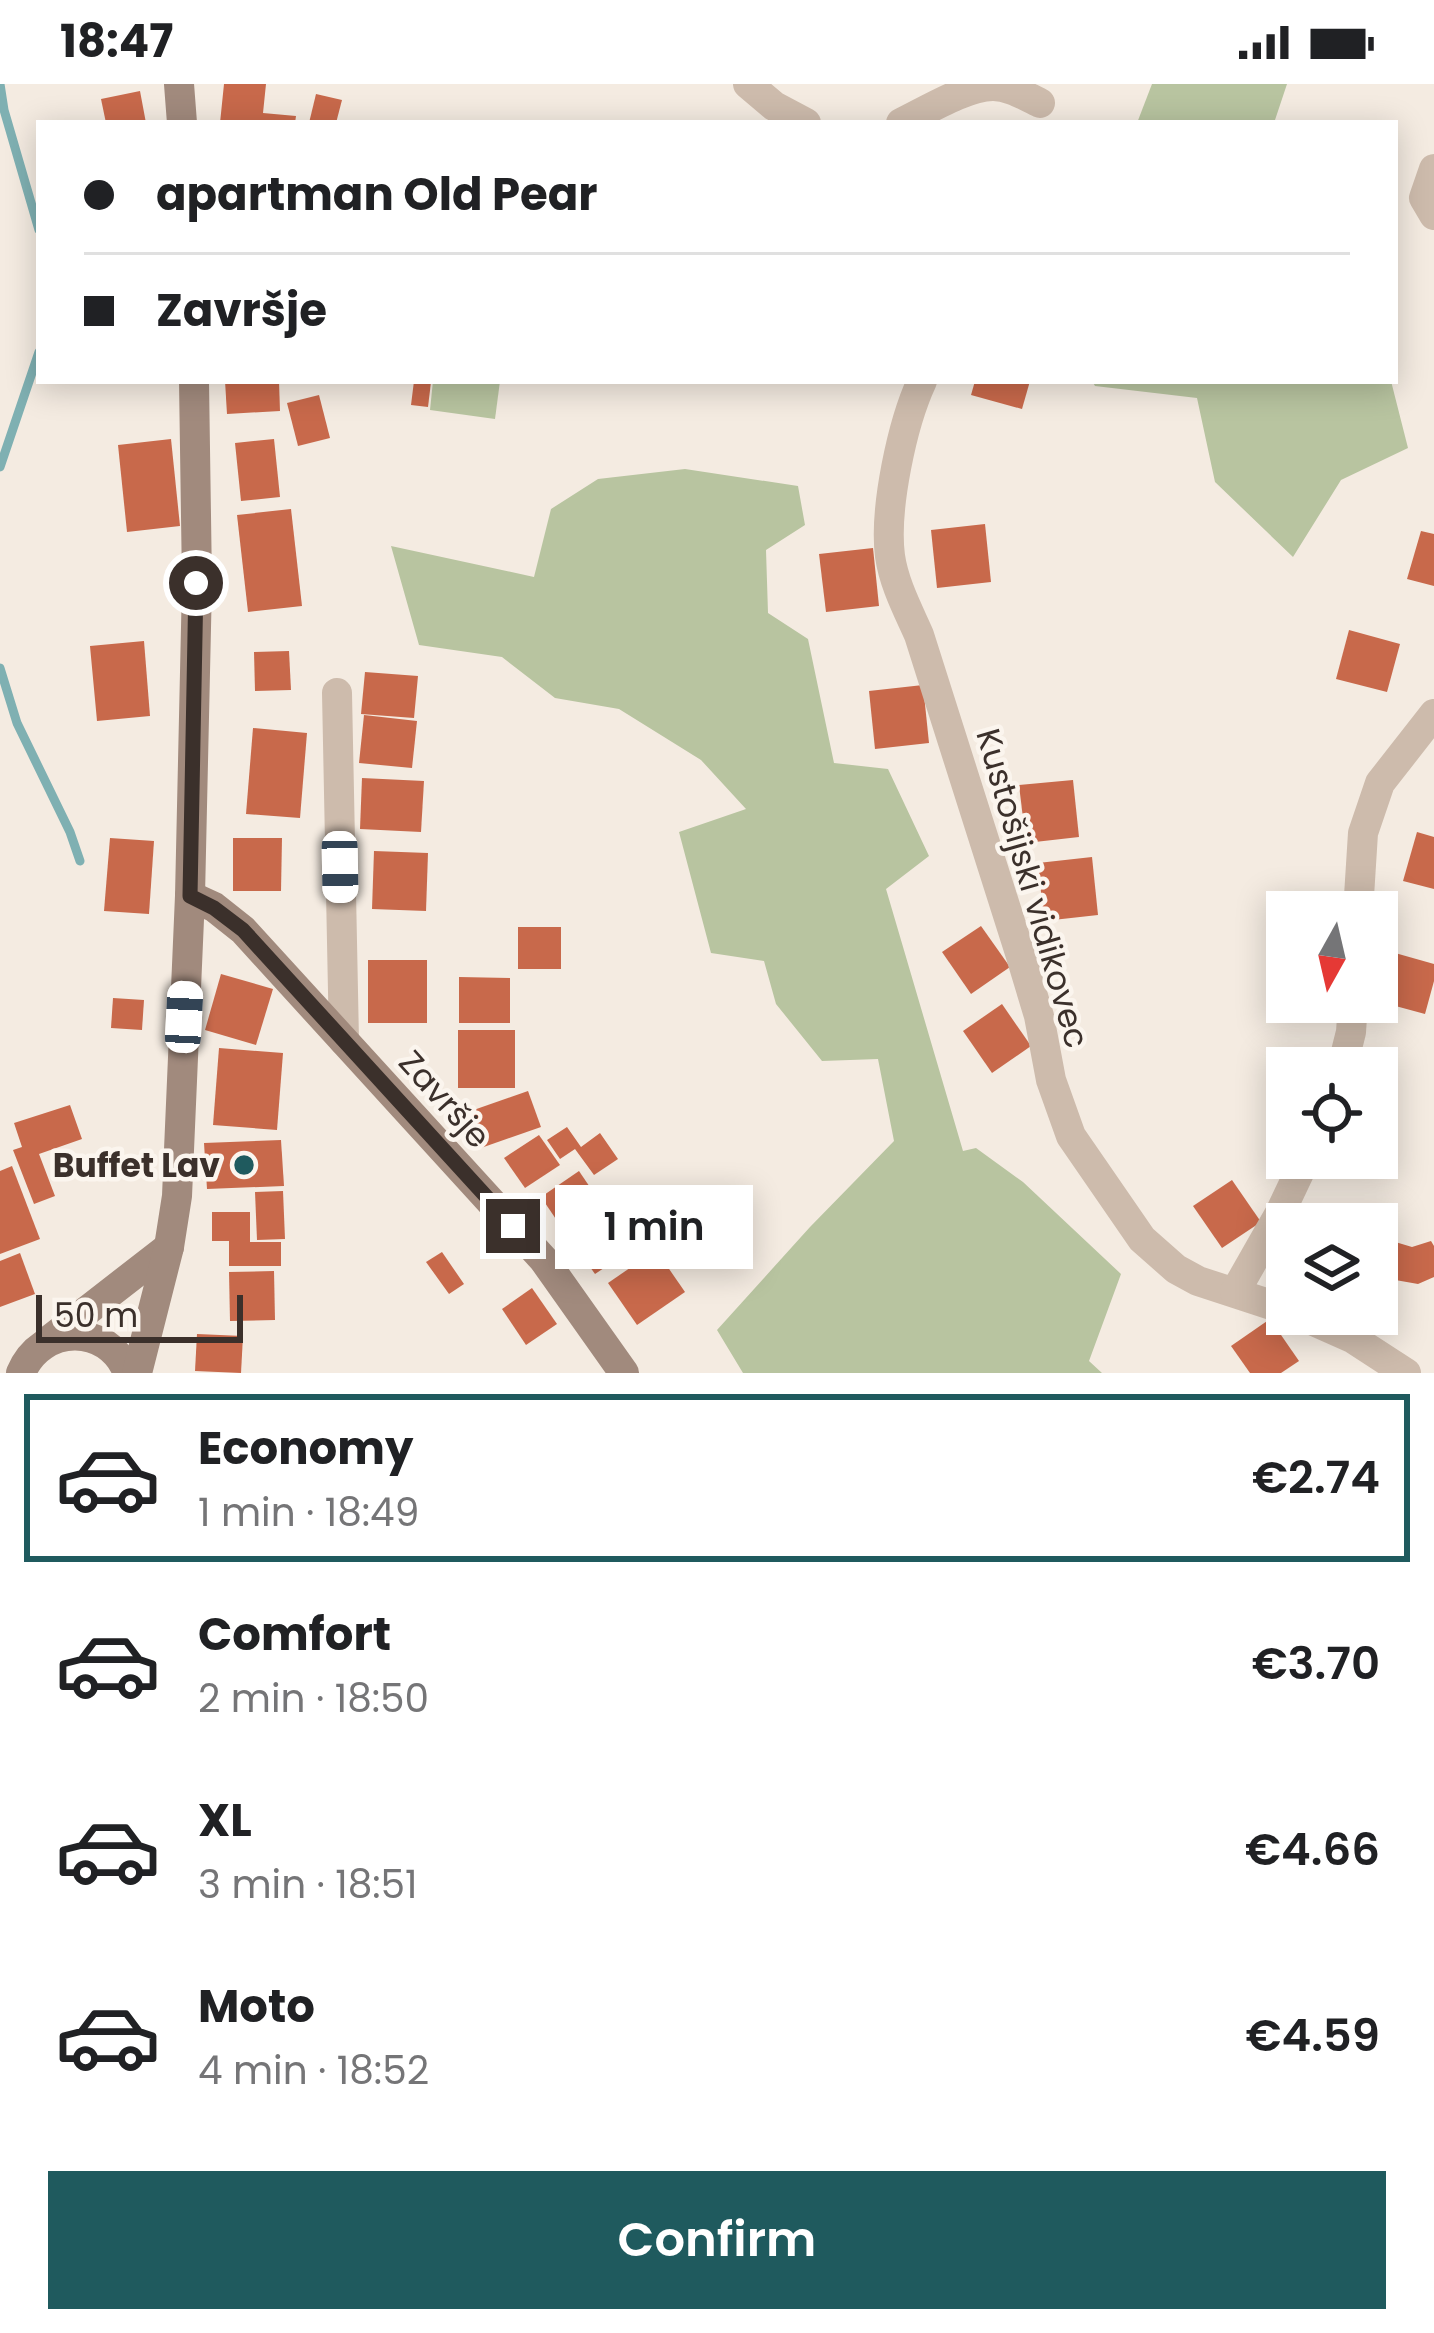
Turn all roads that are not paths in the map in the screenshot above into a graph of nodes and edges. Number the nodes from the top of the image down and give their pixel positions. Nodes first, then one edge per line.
1 (178, 84) edge
2 (748, 84) edge
3 (1044, 103) edge
4 (182, 120) edge
5 (801, 120) edge
6 (907, 120) edge
7 (1434, 169) edge
8 (1434, 215) edge
9 (194, 384) edge
10 (921, 384) edge
11 (337, 693) dead end
12 (1434, 714) edge
13 (1359, 891) edge
14 (190, 896) junction
15 (344, 1041) junction
16 (1296, 1179) edge
17 (169, 1247) junction
18 (1235, 1292) junction
19 (1266, 1303) edge
20 (1345, 1335) edge
21 (48, 1341) junction
22 (21, 1373) edge
23 (128, 1373) edge
24 (137, 1373) edge
25 (624, 1373) edge
26 (1406, 1373) edge

1 - 4 street
2 - 5 street
3 - 6 street
7 - 8 street
9 - 14 street
10 - 18 street, Kustošijski vidikovec
11 - 15 street
12 - 13 street
14 - 15 street, Završje
14 - 17 street
15 - 25 street, Završje
16 - 18 street
17 - 21 street
17 - 24 street
18 - 19 street, Kustošijski vidikovec
20 - 26 street
21 - 22 street
21 - 23 street

